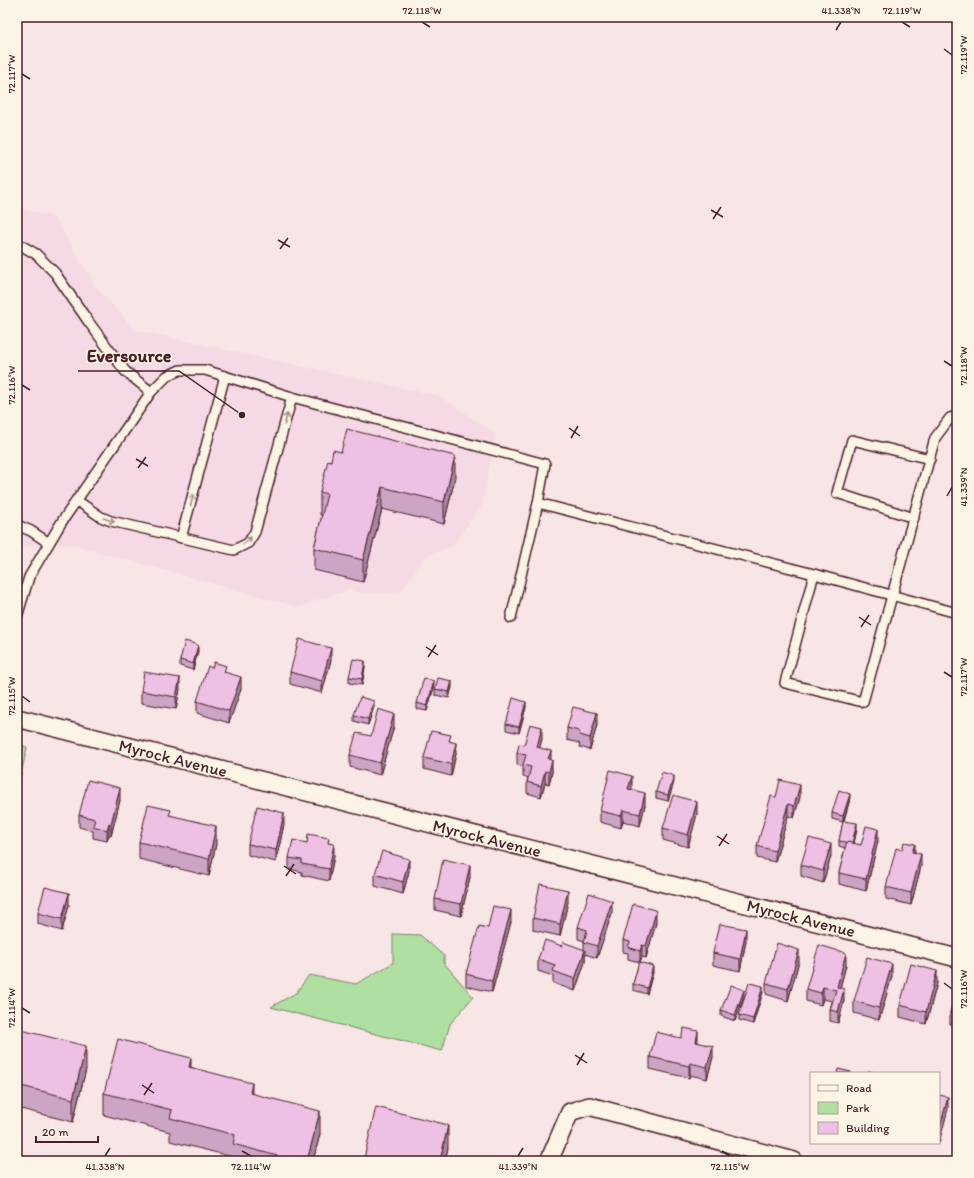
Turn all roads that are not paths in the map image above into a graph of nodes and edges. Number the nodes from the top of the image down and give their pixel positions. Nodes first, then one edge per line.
1 (17, 243) edge
2 (225, 376) junction
3 (151, 392) junction
4 (292, 397) junction
5 (957, 416) edge
6 (930, 459) junction
7 (76, 500) junction
8 (538, 503) junction
9 (914, 518) junction
10 (17, 525) edge
11 (182, 538) junction
12 (49, 543) junction
13 (814, 574) junction
14 (892, 596) junction
15 (957, 613) edge
16 (17, 617) edge
17 (511, 618) dead end
18 (17, 718) edge
19 (957, 958) edge
20 (548, 1161) edge
21 (794, 1161) edge

1 - 3 lane
2 - 3 lane
2 - 4 lane
11 -> 2 lane
3 - 7 lane
4 - 8 lane
11 -> 4 lane
5 - 6 lane
6 - 9 lane
6 - 9 lane
7 -> 11 lane
7 - 12 lane
8 - 13 lane
8 - 17 lane
9 - 14 lane
10 - 12 lane
12 - 16 lane
13 - 14 lane
13 - 14 lane
14 - 15 lane
18 - 19 street, Myrock Avenue
20 - 21 street

